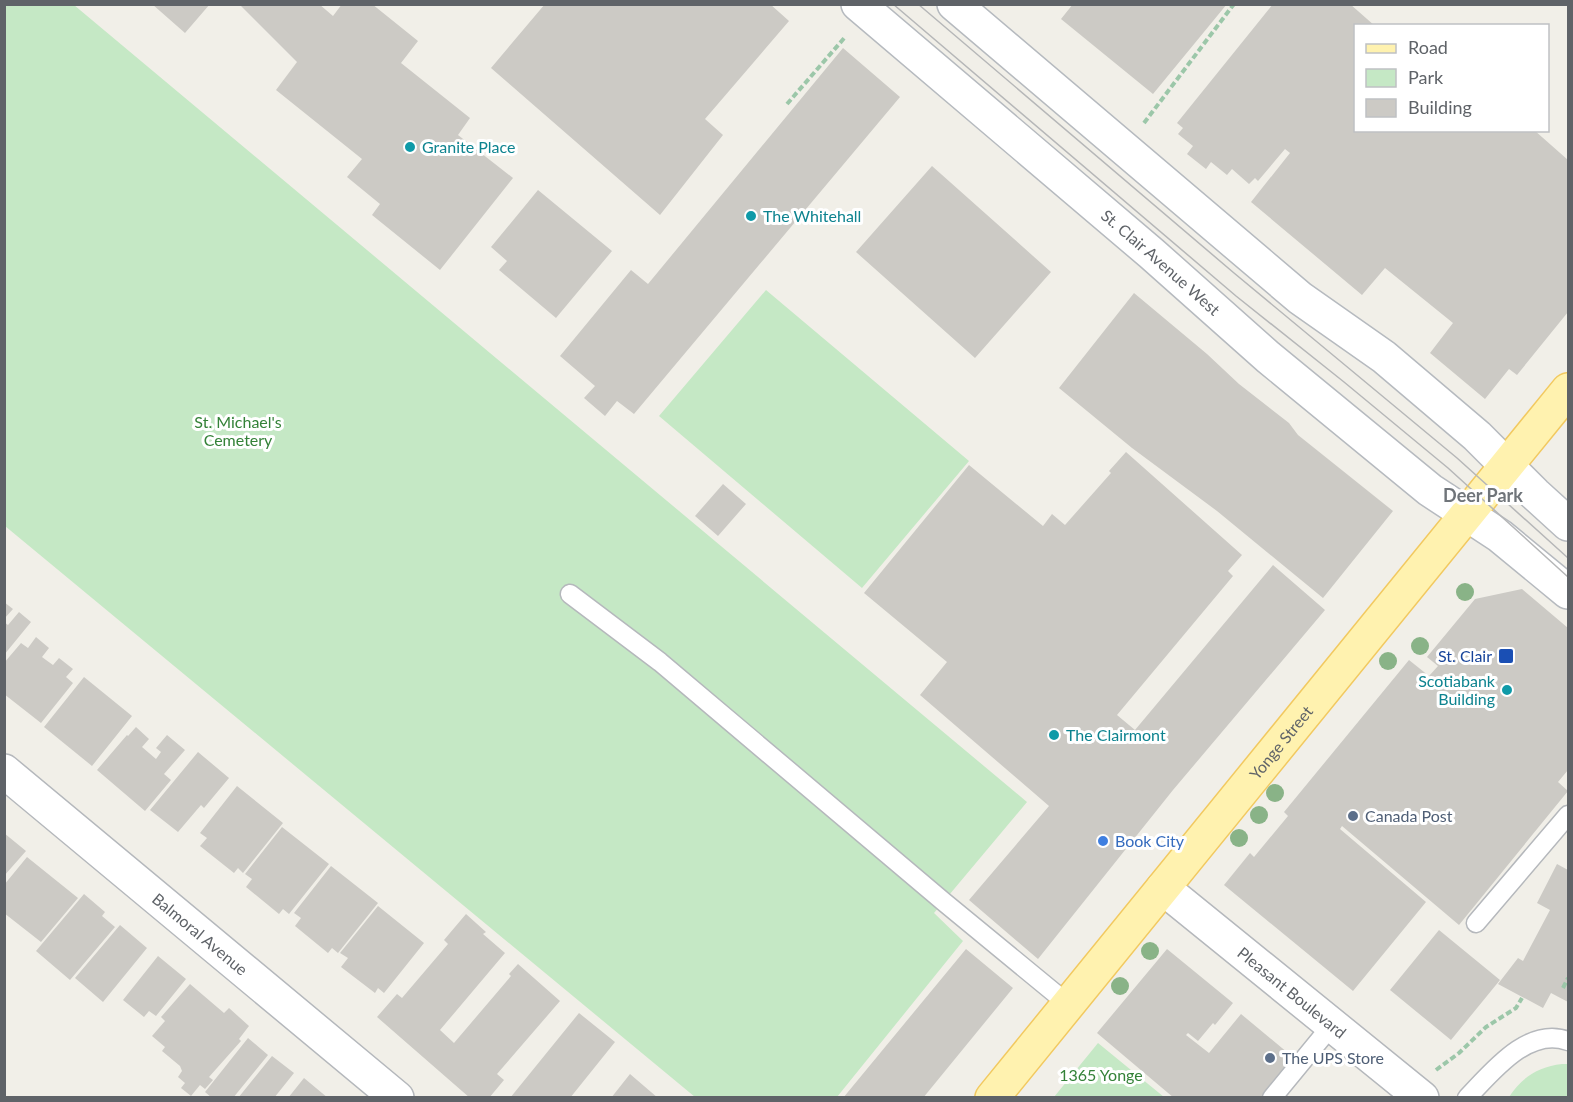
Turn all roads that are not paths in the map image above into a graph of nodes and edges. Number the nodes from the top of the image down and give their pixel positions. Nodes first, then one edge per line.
1 (954, 4) edge
2 (854, 17) edge
3 (1569, 390) edge
4 (1506, 466) junction
5 (1466, 514) junction
6 (1569, 524) edge
7 (1569, 592) edge
8 (570, 594) dead end
9 (4, 771) edge
10 (1569, 815) edge
11 (1162, 888) junction
12 (1476, 923) dead end
13 (1068, 1004) junction
14 (1332, 1025) junction
15 (1569, 1041) edge
16 (1428, 1085) edge
17 (397, 1098) edge
18 (992, 1098) edge
19 (1272, 1098) edge
20 (1467, 1098) edge

1 - 4 main road
2 - 5 main road, St. Clair Avenue West
3 - 4 main road, Yonge Street
4 - 5 main road, Yonge Street
4 - 6 main road
5 - 7 main road, St. Clair Avenue West
5 - 11 main road, Yonge Street
8 - 13 lane
9 - 17 main road, Balmoral Avenue
10 - 12 lane
11 - 13 main road, Yonge Street
11 - 14 main road, Pleasant Boulevard
13 - 18 main road, Yonge Street
14 - 16 main road, Pleasant Boulevard
14 - 19 lane
15 - 20 lane

